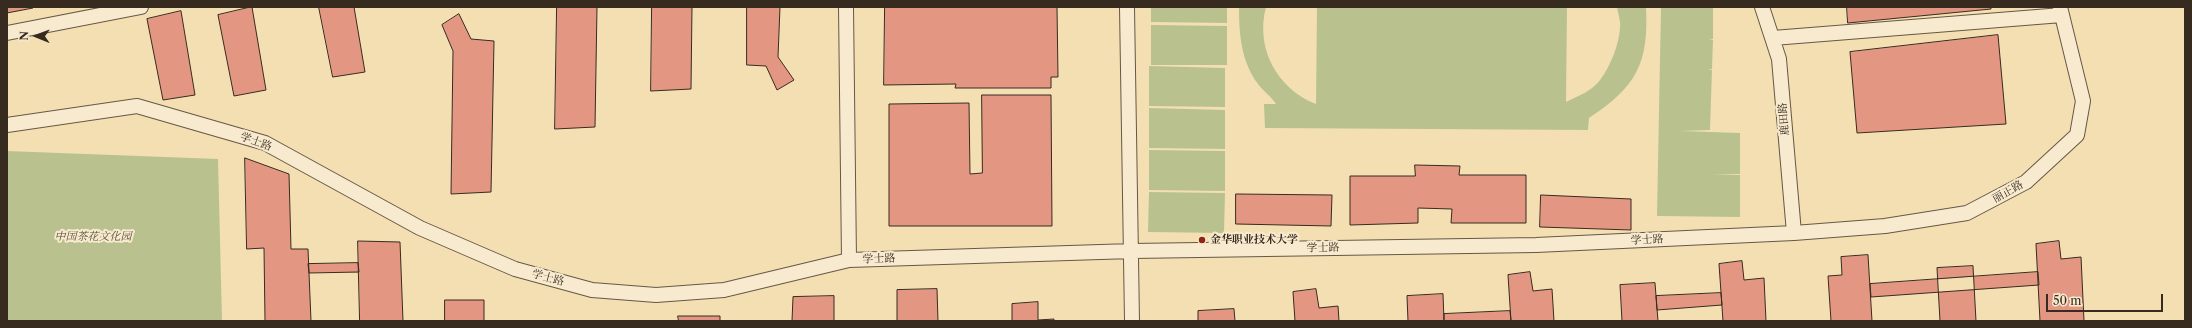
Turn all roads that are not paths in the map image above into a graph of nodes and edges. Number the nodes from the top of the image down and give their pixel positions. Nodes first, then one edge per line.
1 (141, 7) edge
2 (846, 7) edge
3 (1126, 7) edge
4 (1762, 7) edge
5 (2061, 11) edge
6 (7, 33) edge
7 (1773, 38) junction
8 (7, 124) edge
9 (1794, 233) junction
10 (1132, 251) junction
11 (849, 260) junction
12 (1132, 321) edge

1 - 6 street
2 - 11 street
3 - 10 street
4 - 7 street, 鹿田路
5 - 7 street
5 - 9 street, 丽正路
7 - 9 street, 鹿田路
8 - 11 street, 学士路
9 - 10 street, 学士路
10 - 11 street, 学士路
10 - 12 street

